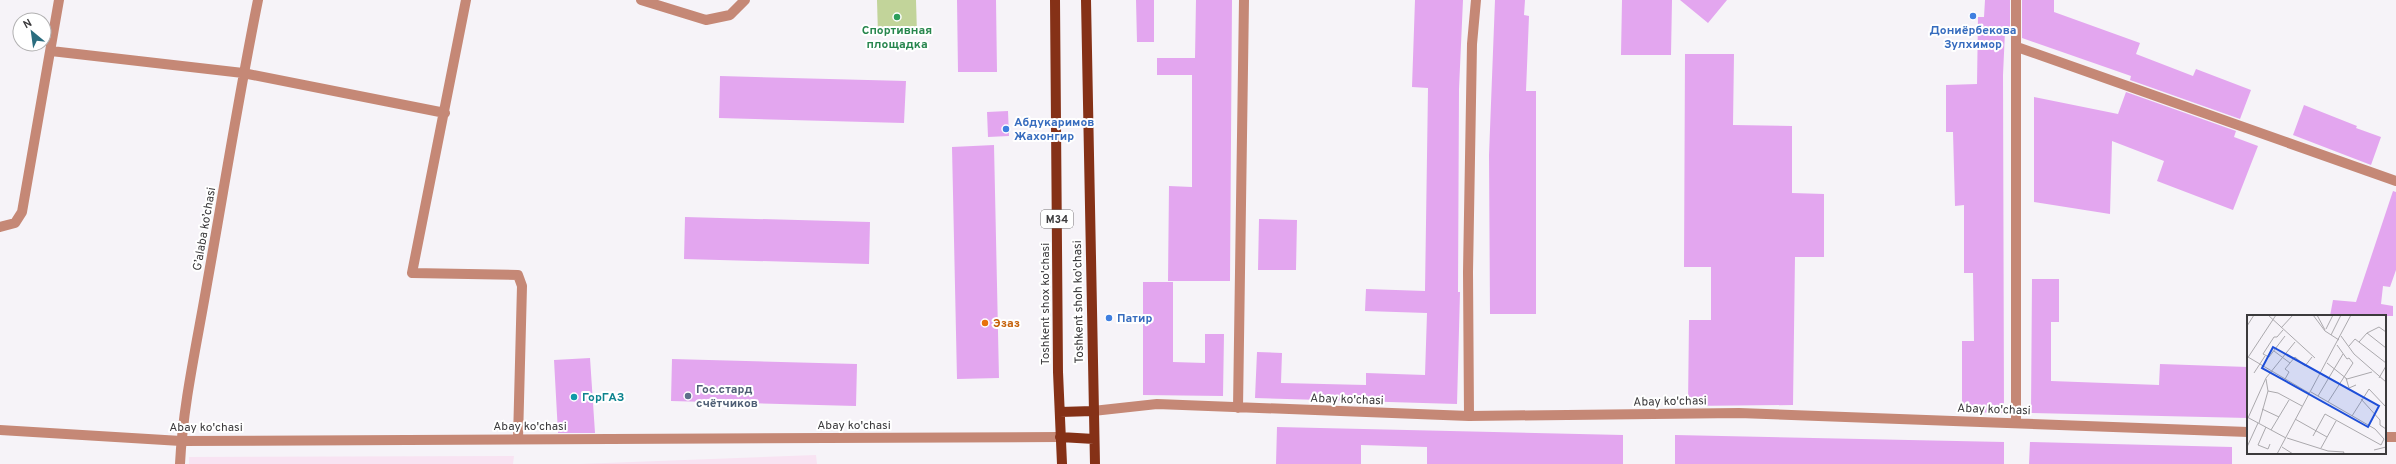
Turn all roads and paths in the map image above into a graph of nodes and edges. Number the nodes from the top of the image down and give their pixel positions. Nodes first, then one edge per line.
1 (59, 0) edge
2 (258, 0) edge
3 (466, 0) edge
4 (641, 0) edge
5 (745, 0) edge
6 (1055, 0) edge
7 (1086, 0) edge
8 (1244, 0) edge
9 (1476, 0) edge
10 (2016, 0) edge
11 (52, 45) edge
12 (2017, 47) junction
13 (52, 51) edge
14 (51, 52) edge
15 (243, 73) junction
16 (445, 113) junction
17 (2396, 181) edge
18 (0, 227) edge
19 (1238, 408) junction
20 (1092, 411) junction
21 (1060, 412) junction
22 (1469, 416) junction
23 (2016, 423) junction
24 (0, 430) edge
25 (2247, 432) edge
26 (1060, 437) junction
27 (518, 439) junction
28 (1094, 439) junction
29 (181, 441) junction
30 (180, 464) edge
31 (1062, 464) edge
32 (1095, 464) edge

1 - 11 street
2 - 15 street, G’alaba ko’chasi
3 - 16 street
4 - 5 street
6 - 21 main road, Toshkent shox ko'chasi / M34
7 - 20 main road, Toshkent shoh ko'chasi / M34
8 - 19 street
9 - 22 street
10 - 12 street
12 - 17 street
12 - 23 street
13 - 15 street
14 - 18 street
15 - 16 street
15 - 29 street, G’alaba ko’chasi
16 - 27 street
19 - 20 street, Abay ko'chasi
19 - 22 street, Abay ko'chasi
20 - 21 main road
20 - 28 main road, M34
21 - 26 main road, Toshkent shox ko'chasi / M34
22 - 23 street, Abay ko'chasi
23 - 25 street, Abay ko'chasi
24 - 29 street, Abay ko'chasi
26 - 27 street, Abay ko'chasi
26 - 28 main road
26 - 31 main road, Toshkent shox ko'chasi / M34
27 - 29 street, Abay ko'chasi
28 - 32 main road, M34
29 - 30 street, G’alaba ko’chasi

